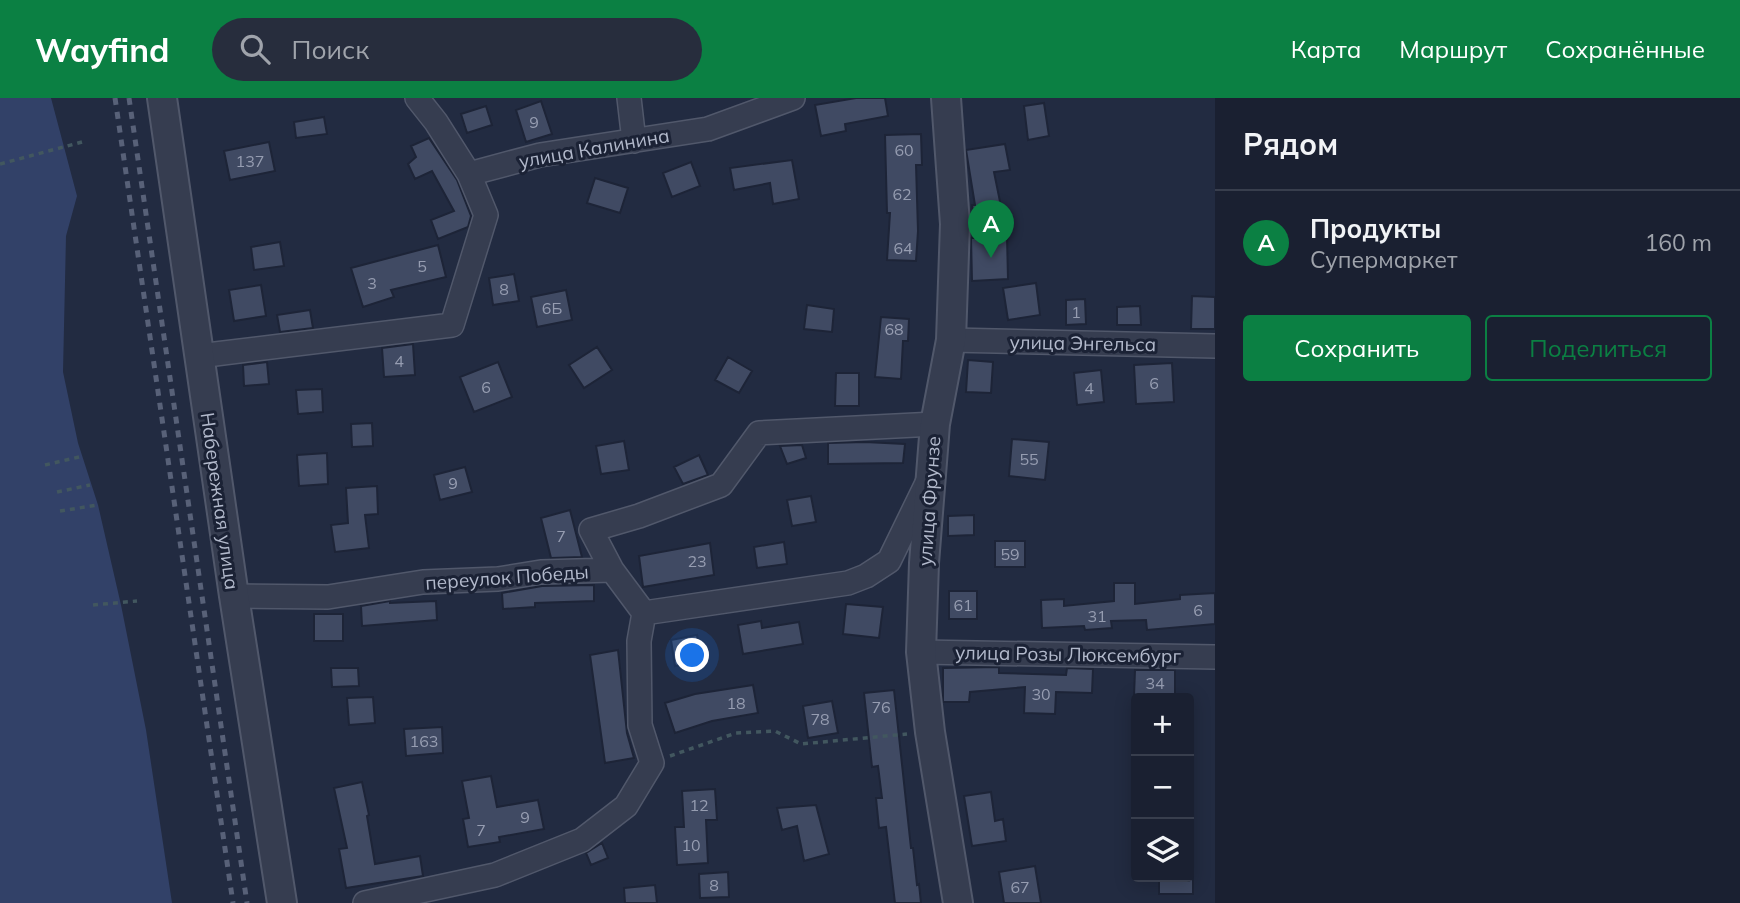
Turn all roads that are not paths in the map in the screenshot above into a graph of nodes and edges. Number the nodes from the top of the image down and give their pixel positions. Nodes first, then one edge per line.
1 (162, 98) edge
2 (417, 98) edge
3 (629, 98) edge
4 (793, 98) edge
5 (946, 98) edge
6 (634, 141) junction
7 (469, 174) junction
8 (951, 340) junction
9 (1215, 346) edge
10 (199, 356) junction
11 (935, 424) junction
12 (931, 476) junction
13 (612, 570) junction
14 (234, 596) junction
15 (644, 613) junction
16 (921, 652) junction
17 (1215, 657) edge
18 (282, 903) edge
19 (365, 903) edge
20 (958, 903) edge

1 - 10 street, Набережная улица
2 - 7 street
3 - 6 street
4 - 6 street, улица Калинина
5 - 8 street, улица Фрунзе
6 - 7 street, улица Калинина
7 - 10 street
8 - 9 street, улица Энгельса
8 - 11 street, улица Фрунзе
10 - 14 street, Набережная улица
11 - 12 street, улица Фрунзе
11 - 13 street, переулок Победы
12 - 15 street
12 - 16 street, улица Фрунзе
13 - 14 street, переулок Победы
13 - 15 street
14 - 18 street, Набережная улица
15 - 19 street
16 - 17 street, улица Розы Люксембург
16 - 20 street, улица Фрунзе

